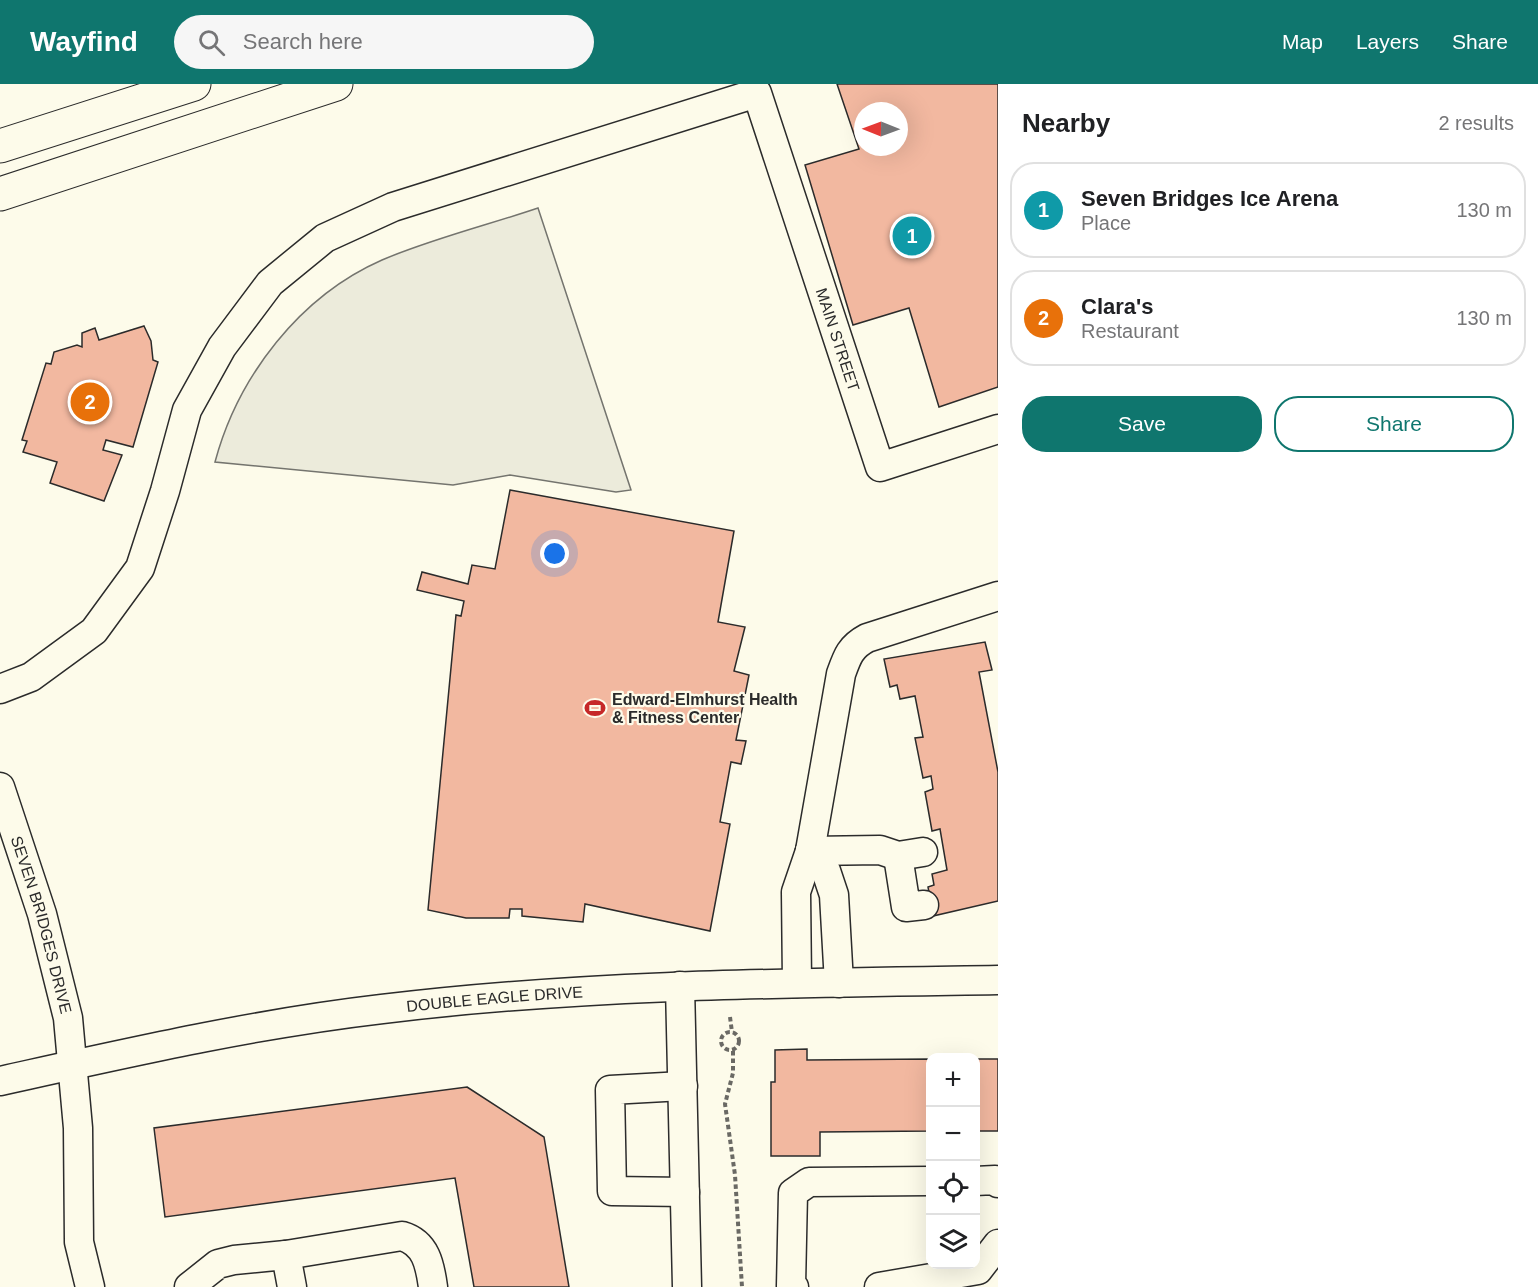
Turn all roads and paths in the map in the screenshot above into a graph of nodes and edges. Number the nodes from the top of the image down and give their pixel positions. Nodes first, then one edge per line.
1 (194, 84) edge
2 (336, 84) edge
3 (0, 146) edge
4 (0, 194) edge
5 (998, 429) edge
6 (998, 596) edge
7 (0, 689) edge
8 (0, 787) edge
9 (810, 850) junction
10 (924, 904) dead end
11 (998, 980) edge
12 (796, 983) junction
13 (839, 983) junction
14 (680, 986) junction
15 (730, 1017) dead end
16 (732, 1032) junction
17 (733, 1051) junction
18 (73, 1065) junction
19 (0, 1081) edge
20 (683, 1086) junction
21 (980, 1180) edge
22 (926, 1181) edge
23 (998, 1183) edge
24 (685, 1191) junction
25 (998, 1244) edge
26 (286, 1255) junction
27 (90, 1287) edge
28 (189, 1287) edge
29 (292, 1287) edge
30 (433, 1287) edge
31 (687, 1287) edge
32 (742, 1287) edge
33 (794, 1287) edge
34 (879, 1287) edge

1 - 3 main road
2 - 4 main road
5 - 7 street, MAIN STREET
6 - 9 street
8 - 18 street, SEVEN BRIDGES DRIVE
9 - 10 street
9 - 12 street
9 - 13 street
11 - 13 street, DOUBLE EAGLE DRIVE
12 - 13 street, DOUBLE EAGLE DRIVE
12 - 14 street, DOUBLE EAGLE DRIVE
14 - 18 street, DOUBLE EAGLE DRIVE
14 - 20 street
15 - 16 path
16 - 17 path
16 - 17 path
17 - 32 path
18 - 19 street, DOUBLE EAGLE DRIVE
18 - 27 street, SEVEN BRIDGES DRIVE
20 - 24 street
20 - 24 street
21 - 23 street
22 - 33 street
24 - 31 street
25 - 34 street
26 - 28 street
26 - 29 street
26 - 30 street

